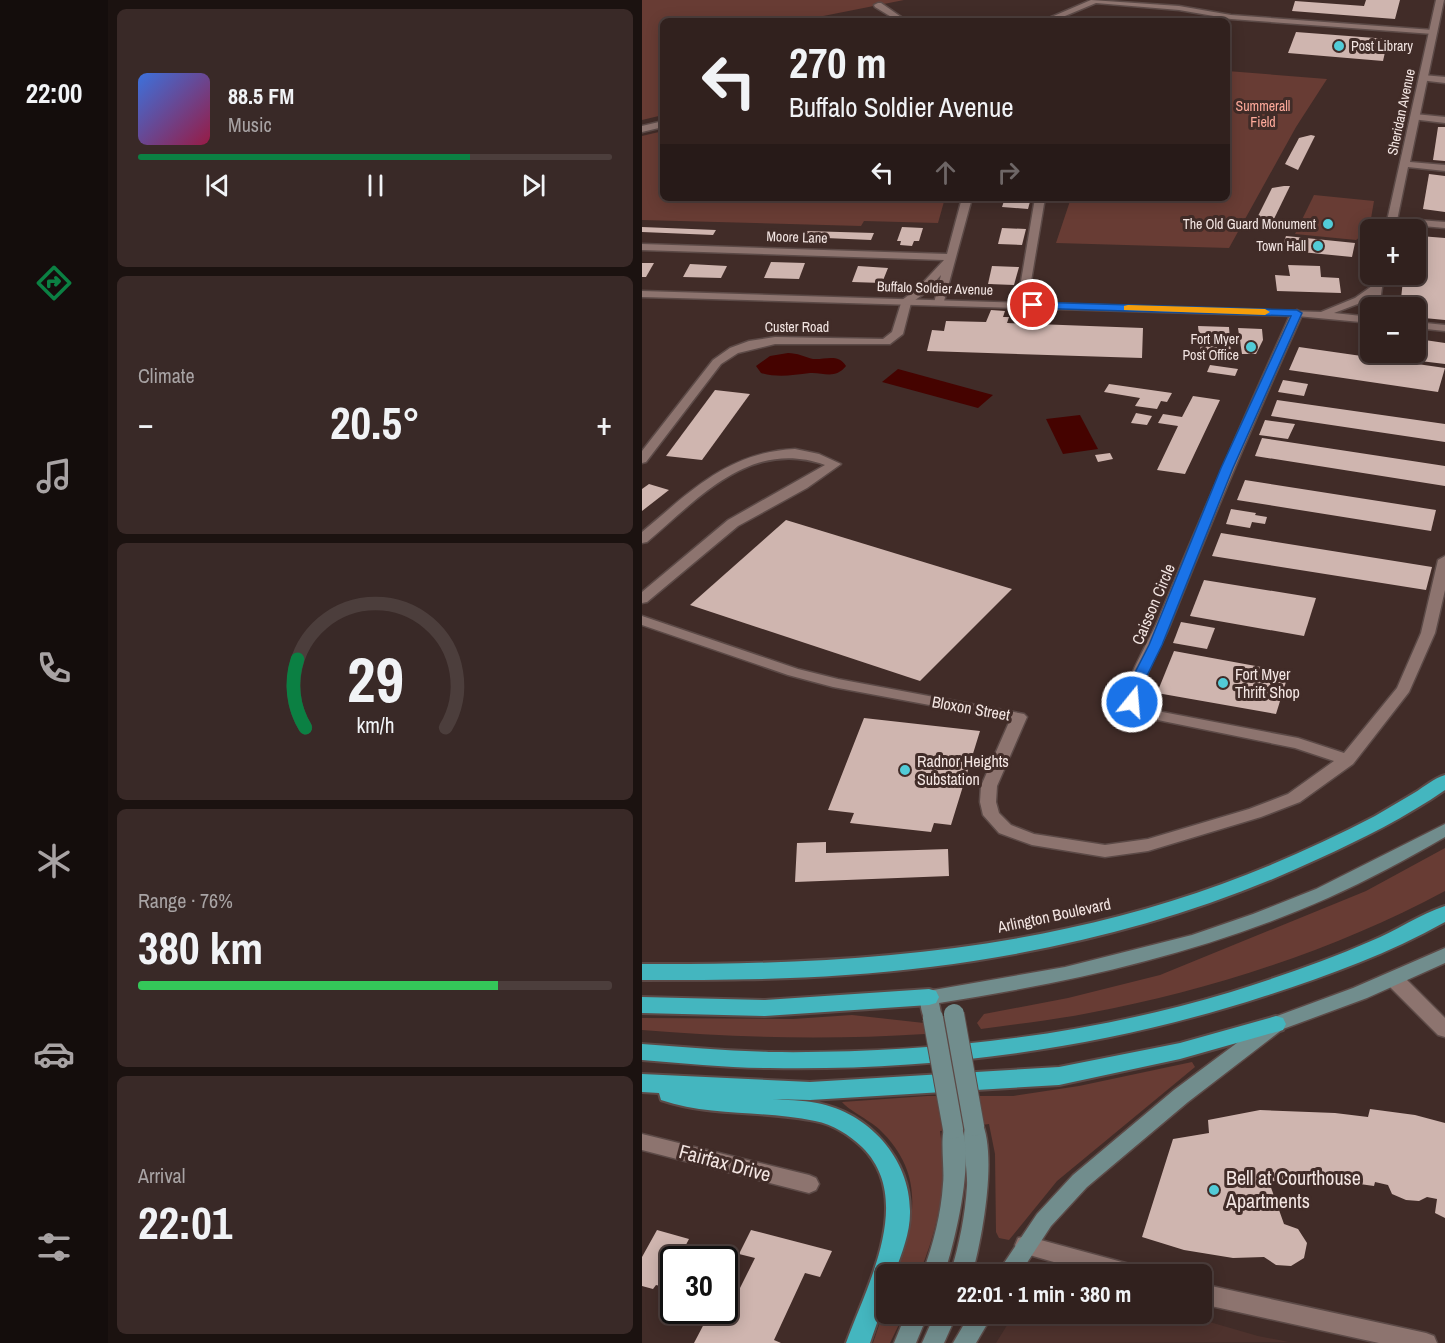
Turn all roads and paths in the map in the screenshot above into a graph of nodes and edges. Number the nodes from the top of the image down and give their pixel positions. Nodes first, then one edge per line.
1 (1440, 0) edge
2 (1097, 1) edge
3 (878, 5) dead end
4 (898, 18) edge
5 (1054, 18) edge
6 (1217, 18) edge
7 (1230, 21) edge
8 (1433, 32) junction
9 (1423, 78) junction
10 (1445, 80) edge
11 (1415, 117) junction
12 (1445, 120) edge
13 (660, 125) edge
14 (642, 129) edge
15 (1405, 165) junction
16 (1445, 168) edge
17 (966, 201) edge
18 (1039, 201) edge
19 (1392, 219) edge
20 (1426, 225) edge
21 (1445, 225) edge
22 (642, 247) edge
23 (952, 257) junction
24 (1376, 285) edge
25 (1375, 288) junction
26 (642, 294) edge
27 (1374, 297) edge
28 (906, 302) junction
29 (939, 303) junction
30 (1022, 305) junction
31 (1297, 313) junction
32 (1317, 314) junction
33 (1360, 319) edge
34 (1426, 326) edge
35 (1445, 328) edge
36 (642, 459) edge
37 (642, 539) edge
38 (1445, 560) edge
39 (642, 599) edge
40 (642, 620) edge
41 (1347, 760) junction
42 (1445, 781) edge
43 (1445, 830) edge
44 (1445, 914) edge
45 (1445, 955) edge
46 (642, 972) edge
47 (1394, 979) junction
48 (951, 994) junction
49 (929, 997) junction
50 (642, 1005) edge
51 (1276, 1024) junction
52 (1445, 1030) edge
53 (642, 1052) edge
54 (642, 1083) edge
55 (642, 1089) edge
56 (642, 1142) edge
57 (809, 1184) dead end
58 (1026, 1245) junction
59 (937, 1264) edge
60 (964, 1264) edge
61 (1014, 1264) edge
62 (1094, 1264) edge
63 (1212, 1296) edge
64 (913, 1324) edge
65 (942, 1324) edge
66 (976, 1324) edge
67 (858, 1343) edge
68 (905, 1343) edge
69 (933, 1343) edge
70 (964, 1343) edge
71 (1426, 1343) edge

1 - 8 street, Sheridan Avenue
2 - 5 street
2 - 6 street
3 - 4 street
7 - 8 street
8 - 9 street, Sheridan Avenue
9 - 10 street
9 - 11 street, Sheridan Avenue
11 - 12 street
11 - 15 street, Sheridan Avenue
13 - 14 street
15 - 16 street
15 - 19 street, Sheridan Avenue
17 - 23 street
18 - 30 street
20 - 21 street
22 - 23 street, Moore Lane
23 - 28 street
23 - 29 street
24 - 25 street
25 - 27 street
25 - 32 street
26 - 28 street, Buffalo Soldier Avenue
28 - 29 street, Buffalo Soldier Avenue
28 - 36 street, Custer Road
29 - 30 street, Buffalo Soldier Avenue
30 - 31 street, Buffalo Soldier Avenue
31 - 32 street, Buffalo Soldier Avenue
31 - 41 street, Caisson Circle
32 - 33 street, Buffalo Soldier Avenue
34 - 35 street
37 - 39 street
38 - 41 street, Bloxon Street
40 - 41 street, Bloxon Street
42 - 46 highway, Arlington Boulevard
43 - 48 main road
44 - 53 highway
45 - 47 main road
47 - 51 main road
47 - 52 street
48 - 49 main road
48 - 60 main road, bridge
49 - 50 highway
49 - 59 main road, bridge
51 - 54 highway
51 - 58 main road
55 - 67 highway
56 - 57 street, Fairfax Drive
58 - 61 main road
58 - 62 street
63 - 71 street
64 - 68 main road
65 - 69 main road
66 - 70 main road

